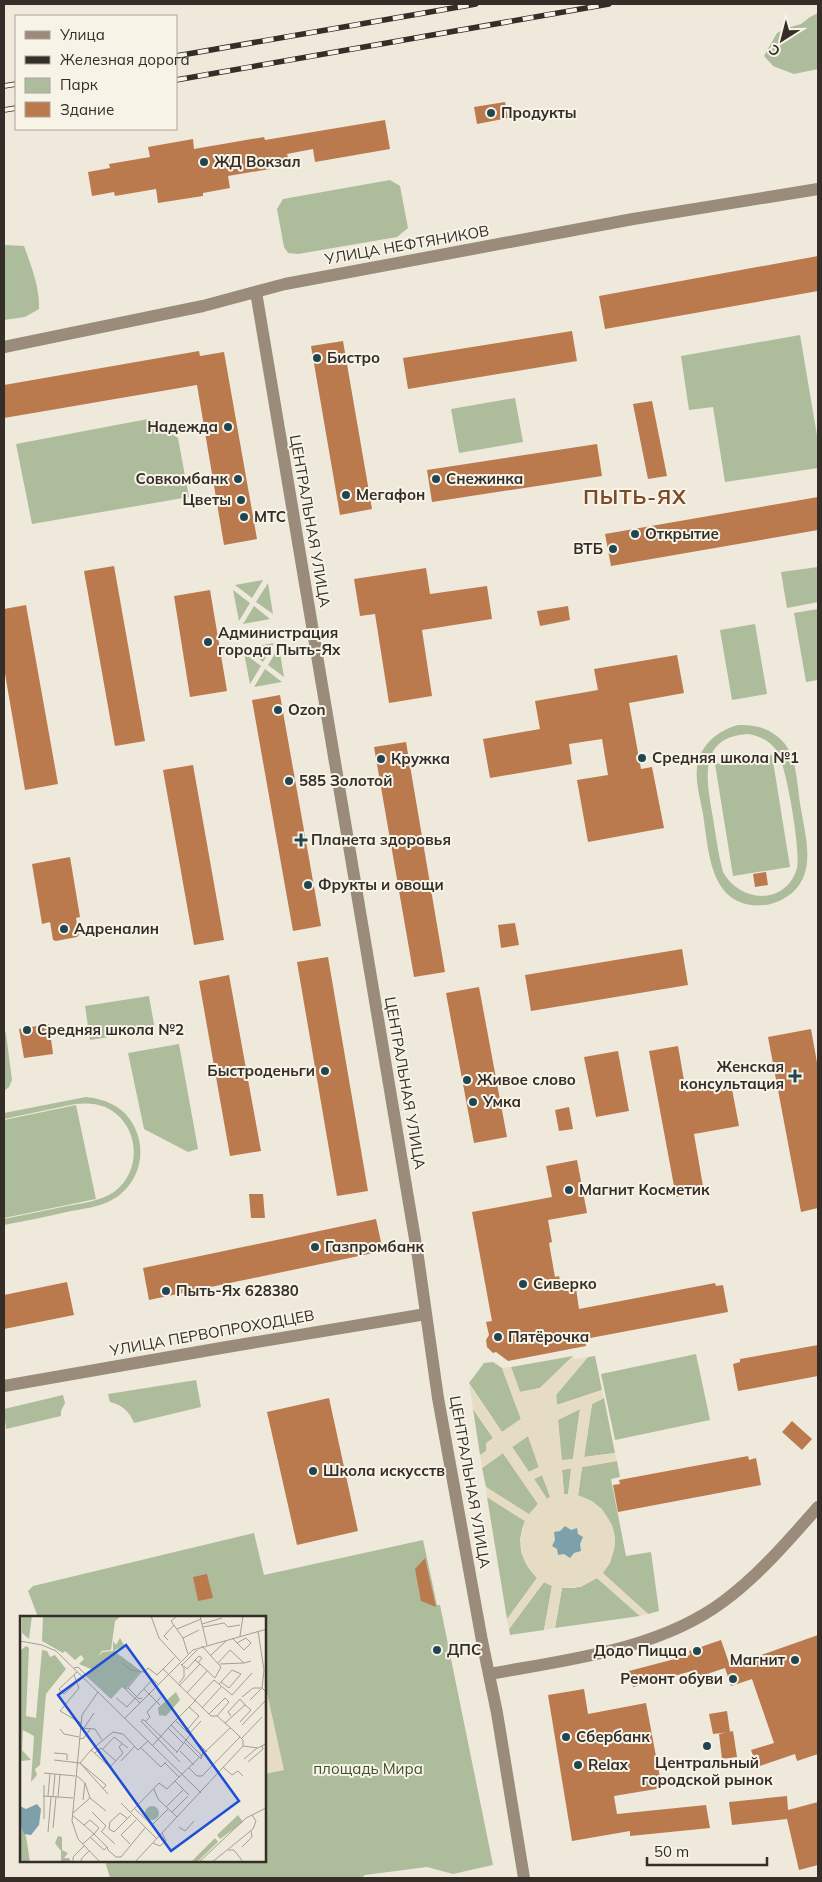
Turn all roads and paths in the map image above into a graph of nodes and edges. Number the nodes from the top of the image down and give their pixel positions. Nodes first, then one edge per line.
1 (818, 189) edge
2 (256, 292) junction
3 (4, 347) edge
4 (426, 1314) junction
5 (4, 1386) edge
6 (818, 1507) edge
7 (489, 1674) junction
8 (524, 1878) edge

1 - 2 street, УЛИЦА НЕФТЯНИКОВ
2 - 3 street, УЛИЦА НЕФТЯНИКОВ
2 - 4 street, ЦЕНТРАЛЬНАЯ УЛИЦА
4 - 5 street, УЛИЦА ПЕРВОПРОХОДЦЕВ
4 - 7 street, ЦЕНТРАЛЬНАЯ УЛИЦА
6 - 7 street
7 - 8 street, ЦЕНТРАЛЬНАЯ УЛИЦА

